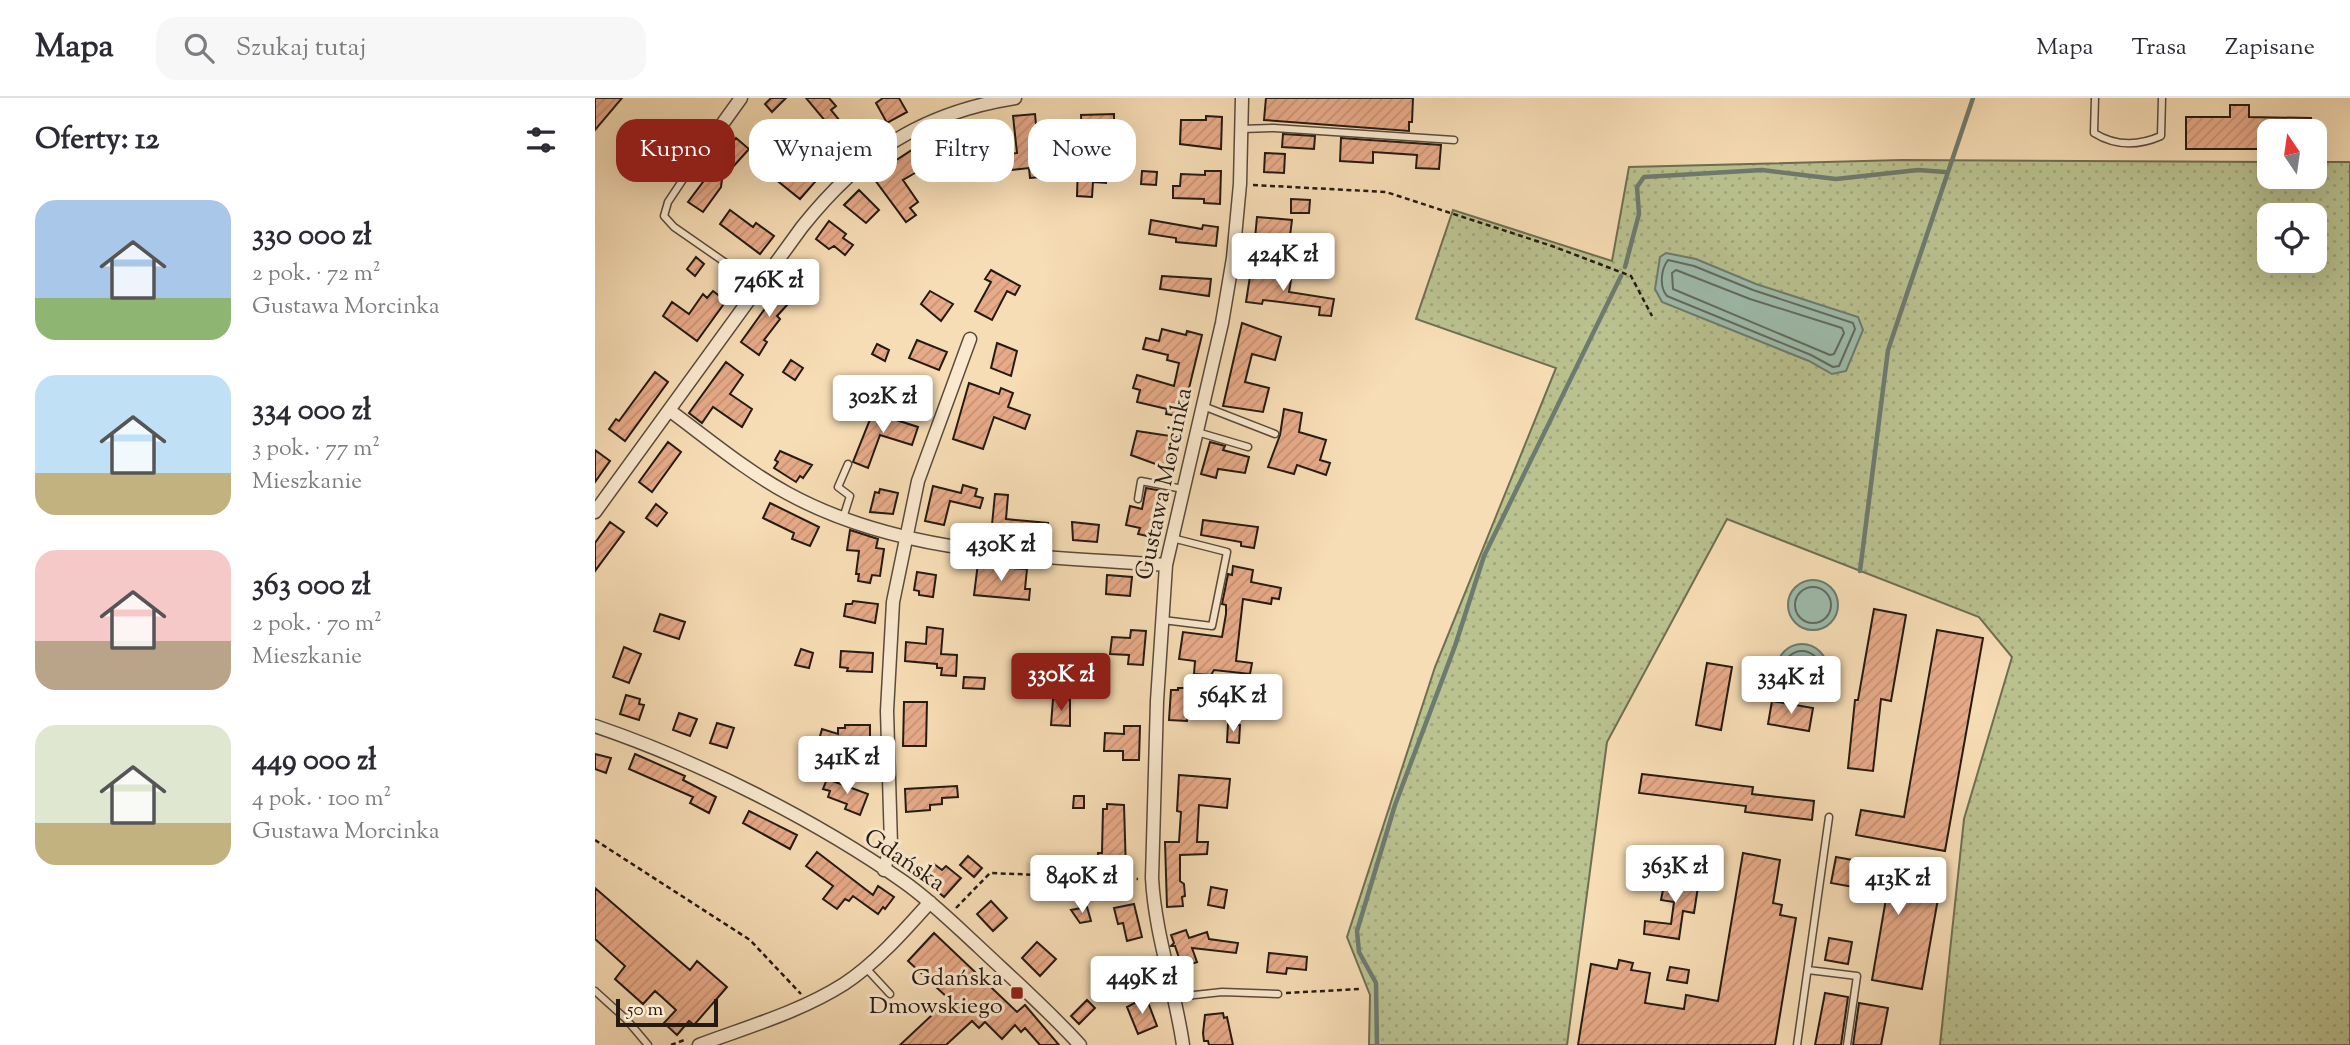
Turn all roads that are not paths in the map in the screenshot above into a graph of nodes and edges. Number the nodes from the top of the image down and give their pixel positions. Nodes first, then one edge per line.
1 (741, 98) edge
2 (1015, 98) edge
3 (1242, 98) edge
4 (2095, 98) edge
5 (2162, 98) edge
6 (726, 119) edge
7 (1241, 129) junction
8 (1454, 140) dead end
9 (682, 182) edge
10 (759, 285) junction
11 (970, 339) dead end
12 (1203, 406) junction
13 (669, 410) junction
14 (1197, 432) junction
15 (1275, 433) dead end
16 (1248, 447) dead end
17 (848, 464) dead end
18 (1183, 489) junction
19 (1138, 499) dead end
20 (595, 512) edge
21 (843, 518) junction
22 (904, 538) junction
23 (1171, 538) junction
24 (1166, 565) junction
25 (1161, 619) junction
26 (595, 726) edge
27 (1829, 817) dead end
28 (884, 870) junction
29 (930, 902) junction
30 (865, 967) junction
31 (1808, 970) junction
32 (595, 990) edge
33 (890, 994) dead end
34 (1278, 994) road end
35 (1176, 997) junction
36 (693, 1042) edge
37 (648, 1045) edge
38 (1080, 1045) edge
39 (1183, 1045) edge
40 (1797, 1045) edge
41 (1847, 1045) edge

1 - 6 street
2 - 10 street
3 - 7 street, Gustawa Morcinka
4 - 5 lane
7 - 8 lane
7 - 12 street, Gustawa Morcinka
9 - 10 lane
10 - 13 street
11 - 22 street
12 - 14 street, Gustawa Morcinka
12 - 15 lane
13 - 20 street
13 - 21 street
14 - 16 lane
14 - 18 street, Gustawa Morcinka
17 - 21 lane
18 - 19 lane
18 - 23 street, Gustawa Morcinka
21 - 22 street
22 - 24 street
22 - 28 street
23 - 24 street, Gustawa Morcinka
23 - 25 lane
24 - 25 street, Gustawa Morcinka
25 - 35 street, Gustawa Morcinka
26 - 28 street, Gdańska
27 - 31 lane
28 - 29 street, Gdańska
29 - 30 street
29 - 38 street, Gdańska
30 - 33 lane
30 - 36 street
31 - 40 lane
31 - 41 lane
32 - 37 lane
34 - 35 lane
35 - 39 street, Gustawa Morcinka

